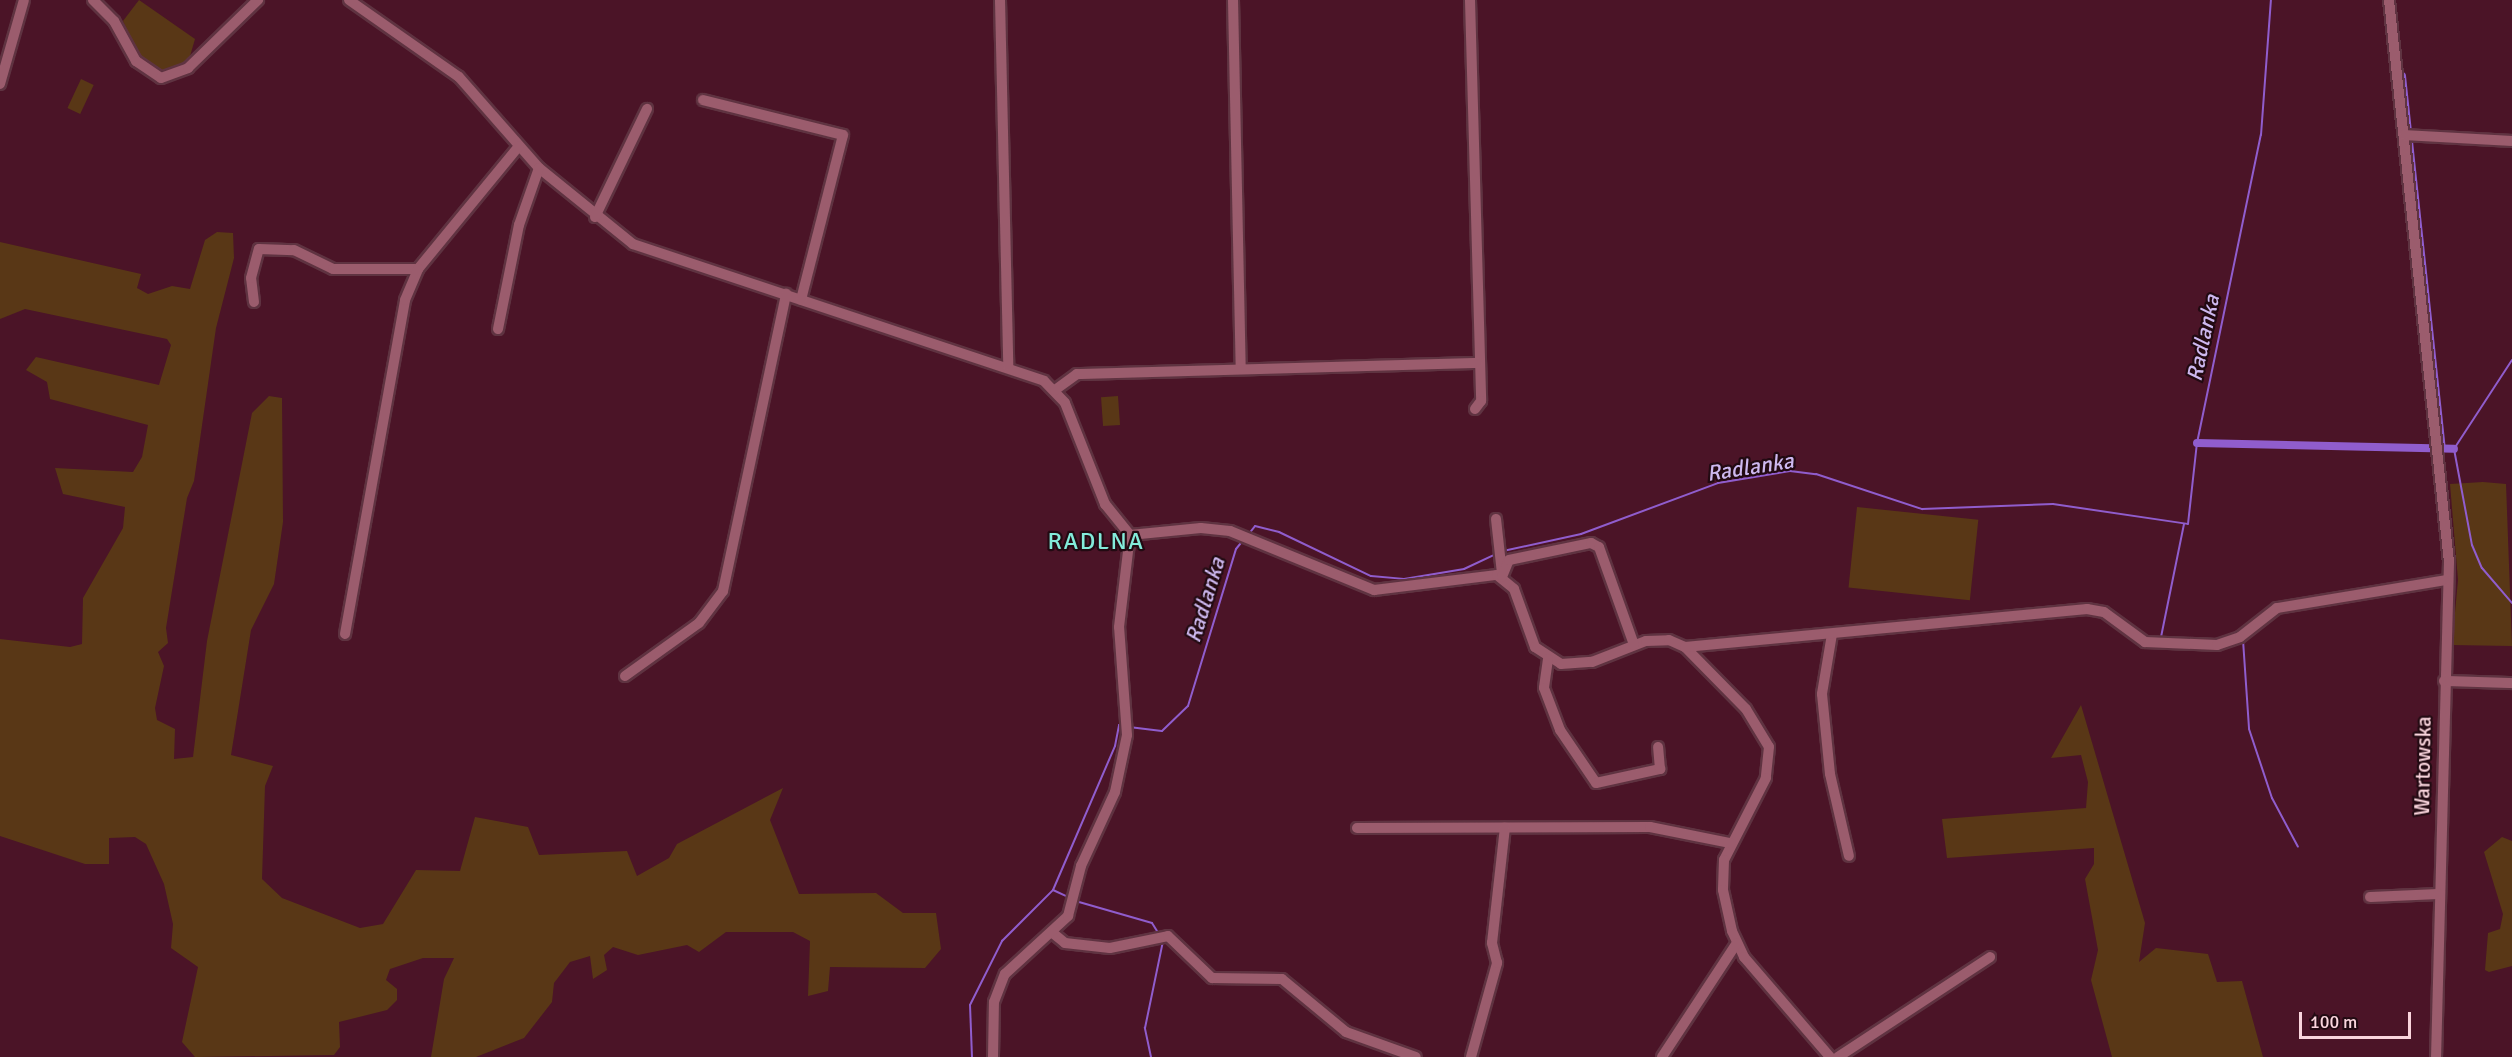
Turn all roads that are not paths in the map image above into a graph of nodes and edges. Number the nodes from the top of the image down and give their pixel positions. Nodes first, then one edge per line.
1 (24, 0) edge
2 (93, 0) edge
3 (258, 0) edge
4 (349, 0) edge
5 (1000, 0) edge
6 (1233, 0) edge
7 (1470, 0) edge
8 (2389, 0) edge
9 (0, 84) edge
10 (702, 100) dead end
11 (647, 109) dead end
12 (2404, 135) junction
13 (2512, 141) edge
14 (519, 146) junction
15 (539, 168) junction
16 (595, 217) junction
17 (418, 269) junction
18 (786, 294) junction
19 (801, 300) junction
20 (254, 302) dead end
21 (498, 329) dead end
22 (1478, 363) junction
23 (1008, 366) junction
24 (1241, 369) junction
25 (1055, 390) junction
26 (1475, 409) dead end
27 (1496, 519) dead end
28 (1130, 535) junction
29 (1502, 577) junction
30 (2447, 580) junction
31 (345, 634) dead end
32 (1832, 634) junction
33 (1634, 645) junction
34 (1685, 648) junction
35 (1548, 659) junction
36 (625, 676) dead end
37 (2444, 681) junction
38 (2512, 683) edge
39 (1658, 747) dead end
40 (1357, 828) dead end
41 (1505, 828) junction
42 (1730, 843) junction
43 (1849, 856) dead end
44 (2439, 894) junction
45 (2370, 897) dead end
46 (1054, 934) junction
47 (1737, 943) junction
48 (1990, 957) dead end
49 (993, 1057) edge
50 (1416, 1057) edge
51 (1471, 1057) edge
52 (1662, 1057) edge
53 (1830, 1057) edge
54 (1838, 1057) edge
55 (2436, 1057) edge

1 - 9 street
2 - 3 street
4 - 14 street
5 - 23 street
6 - 24 street
7 - 22 street
8 - 12 street, Wartowska
10 - 19 street
11 - 16 street
12 - 13 street
12 - 30 street, Wartowska
14 - 15 street
14 - 17 street
15 - 16 street
15 - 21 street
16 - 18 street
17 - 20 street
17 - 31 street
18 - 19 street
18 - 36 street
19 - 23 street
22 - 24 street
22 - 26 street
23 - 25 street
24 - 25 street
25 - 28 street
27 - 29 street
28 - 29 street
28 - 46 street
29 - 33 street
29 - 35 street
30 - 32 street
30 - 37 street, Wartowska
32 - 34 street
32 - 43 street
33 - 34 street
33 - 35 street
34 - 42 street
35 - 39 street
37 - 38 street
37 - 44 street, Wartowska
40 - 41 street
41 - 42 street
41 - 51 street
42 - 47 street
44 - 45 street
44 - 55 street, Wartowska
46 - 49 street
46 - 50 street
47 - 52 street
47 - 53 street
48 - 54 street

